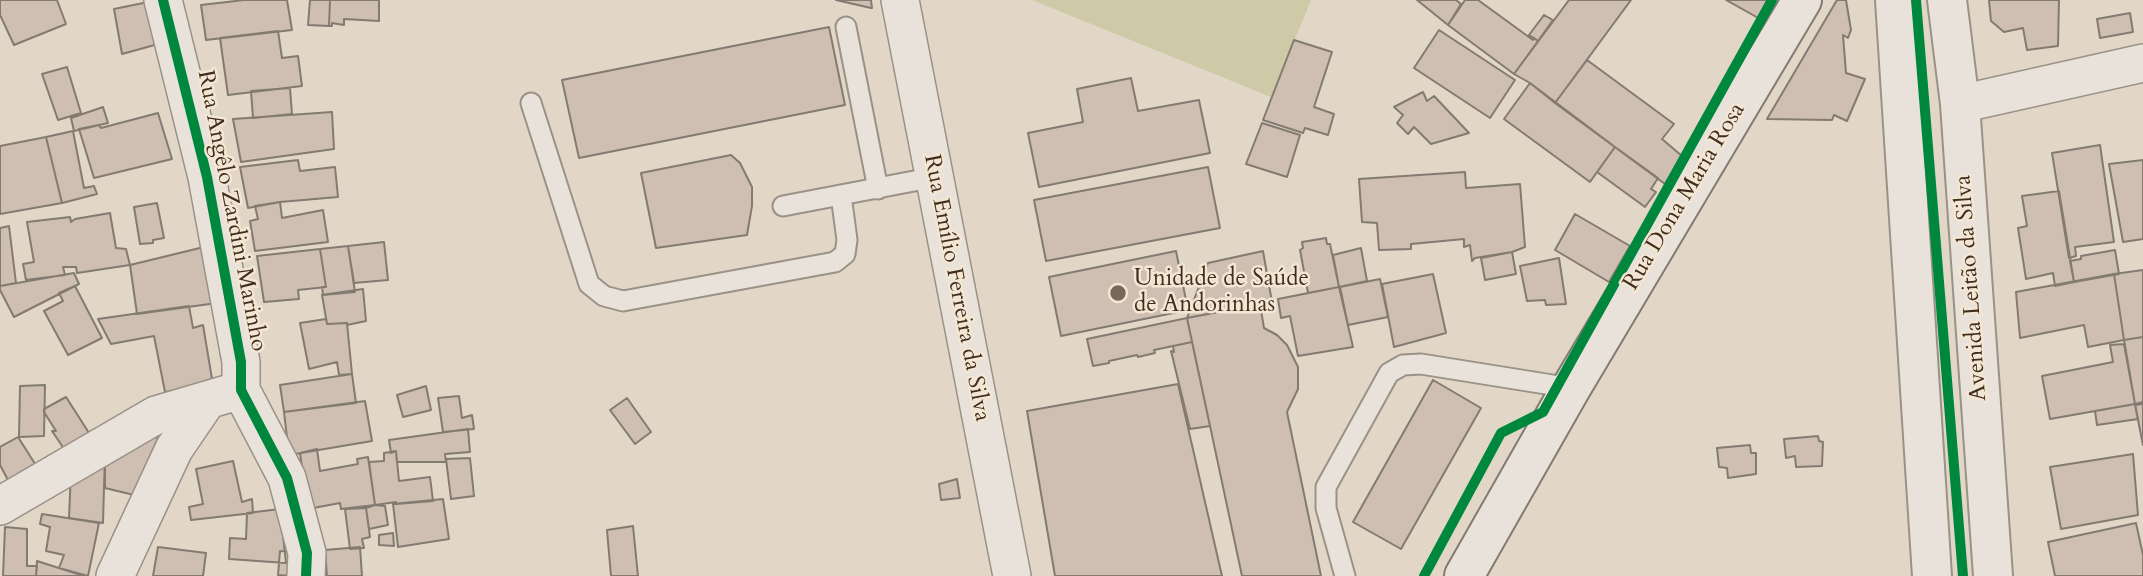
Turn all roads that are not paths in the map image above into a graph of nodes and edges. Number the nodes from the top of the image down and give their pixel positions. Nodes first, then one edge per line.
1 (163, 0) edge
2 (900, 0) edge
3 (1802, 0) edge
4 (1895, 0) edge
5 (1947, 0) edge
6 (846, 27) dead end
7 (2143, 63) edge
8 (531, 103) dead end
9 (1960, 104) junction
10 (935, 177) junction
11 (878, 189) junction
12 (841, 195) junction
13 (783, 206) dead end
14 (1571, 388) junction
15 (241, 390) junction
16 (206, 401) junction
17 (0, 506) edge
18 (115, 576) edge
19 (306, 576) edge
20 (1012, 576) edge
21 (1345, 576) edge
22 (1464, 576) edge
23 (1932, 576) edge
24 (1993, 576) edge

1 - 15 street, Rua Angêlo Zardini Marinho
2 - 10 street, Rua Emílio Ferreira da Silva
3 - 14 street, Rua Dona Maria Rosa
4 - 23 street
5 - 9 street, Avenida Leitão da Silva
6 - 11 lane
7 - 9 street
8 - 12 lane
9 - 24 street, Avenida Leitão da Silva
10 - 11 lane
10 - 20 street, Rua Emílio Ferreira da Silva
11 - 12 lane
12 - 13 lane
14 - 21 lane
14 - 22 street, Rua Dona Maria Rosa
15 - 16 street
15 - 19 street
16 - 17 street
16 - 18 street

